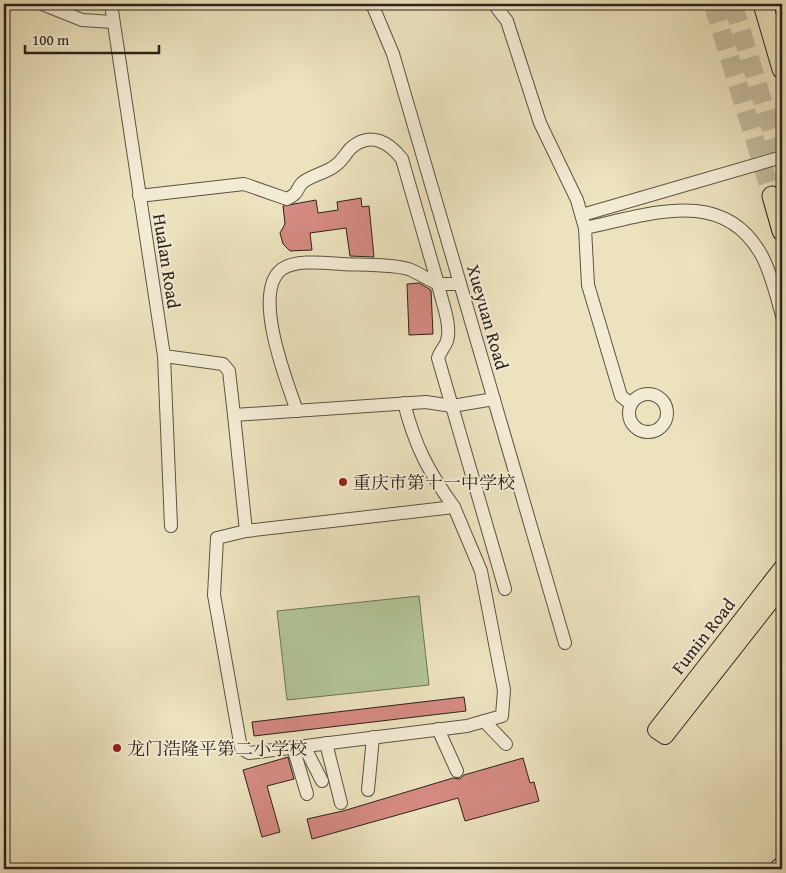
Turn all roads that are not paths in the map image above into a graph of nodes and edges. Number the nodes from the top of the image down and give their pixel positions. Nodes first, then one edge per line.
1 (42, 4) edge
2 (111, 4) edge
3 (372, 4) edge
4 (494, 4) edge
5 (763, 4) edge
6 (113, 22) junction
7 (782, 69) edge
8 (782, 157) edge
9 (139, 196) junction
10 (772, 196) tunnel mouth
11 (582, 215) junction
12 (585, 228) junction
13 (782, 231) edge
14 (438, 284) junction
15 (460, 284) junction
16 (782, 316) edge
17 (164, 356) junction
18 (494, 399) junction
19 (404, 403) junction
20 (631, 404) dead end
21 (452, 406) junction
22 (297, 411) junction
23 (234, 416) junction
24 (454, 507) junction
25 (172, 526) dead end
26 (246, 531) junction
27 (782, 568) edge
28 (782, 586) edge
29 (505, 590) dead end
30 (565, 643) dead end
31 (484, 721) junction
32 (438, 729) junction
33 (374, 737) junction
34 (326, 743) junction
35 (506, 744) dead end
36 (299, 747) junction
37 (457, 771) dead end
38 (322, 781) dead end
39 (368, 790) dead end
40 (307, 794) dead end
41 (341, 803) dead end
42 (782, 867) edge
43 (779, 869) edge

1 - 6 street
2 - 6 street, Hualan Road
3 - 15 street, Xueyuan Road
4 - 11 street
5 - 7 highway
6 - 9 street, Hualan Road
8 - 11 street
9 - 14 street
9 - 17 street, Hualan Road
10 - 13 highway
11 - 12 street
12 - 16 street
12 - 20 street
14 - 15 street
14 - 21 street
14 - 22 street
15 - 18 street, Xueyuan Road
17 - 23 street
17 - 25 street, Hualan Road
18 - 21 street
18 - 30 street, Xueyuan Road
19 - 21 street
19 - 22 street
19 - 24 street
21 - 29 street
22 - 23 street
23 - 26 street
24 - 26 street
24 - 31 street
26 - 36 street
27 - 28 main road, Fumin Road
31 - 32 street
31 - 35 street
32 - 33 street
32 - 37 street
33 - 34 street
33 - 39 street
34 - 36 street
34 - 41 street
36 - 38 street
36 - 40 street
42 - 43 highway

